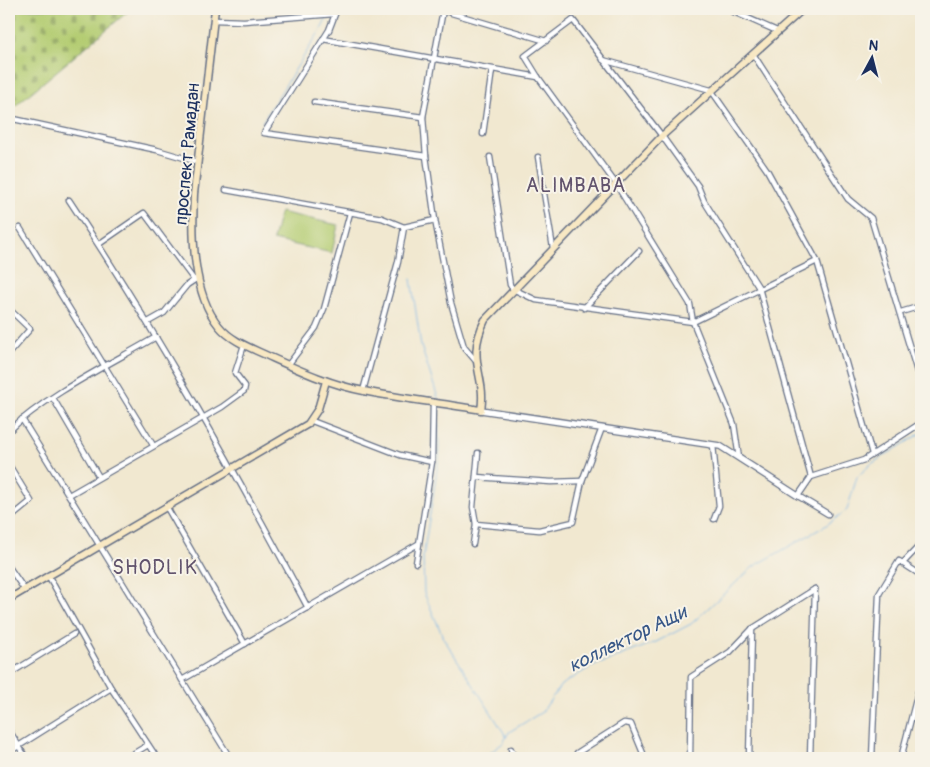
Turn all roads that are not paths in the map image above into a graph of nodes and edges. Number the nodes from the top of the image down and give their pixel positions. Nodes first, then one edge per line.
1 (215, 9) edge
2 (337, 9) edge
3 (727, 9) edge
4 (803, 9) edge
5 (440, 10) edge
6 (332, 14) junction
7 (214, 20) junction
8 (777, 30) junction
9 (323, 38) junction
10 (546, 41) junction
11 (753, 54) junction
12 (433, 58) junction
13 (601, 59) junction
14 (492, 70) junction
15 (538, 77) junction
16 (711, 90) junction
17 (314, 102) dead end
18 (423, 117) junction
19 (9, 118) edge
20 (482, 134) dead end
21 (662, 136) junction
22 (426, 156) junction
23 (490, 157) dead end
24 (538, 157) dead end
25 (198, 162) junction
26 (616, 184) junction
27 (226, 190) dead end
28 (70, 200) dead end
29 (350, 213) junction
30 (434, 220) junction
31 (404, 226) junction
32 (20, 228) dead end
33 (99, 244) junction
34 (553, 248) junction
35 (639, 251) dead end
36 (817, 261) junction
37 (197, 279) junction
38 (759, 288) junction
39 (513, 290) junction
40 (921, 306) edge
41 (584, 308) junction
42 (9, 309) edge
43 (901, 312) junction
44 (148, 322) junction
45 (693, 322) junction
46 (156, 337) junction
47 (244, 345) junction
48 (9, 353) edge
49 (475, 360) junction
50 (288, 365) junction
51 (107, 367) junction
52 (326, 381) junction
53 (921, 385) edge
54 (363, 391) junction
55 (53, 398) junction
56 (433, 402) junction
57 (481, 410) junction
58 (203, 416) junction
59 (22, 419) junction
60 (312, 421) junction
61 (921, 423) edge
62 (602, 428) junction
63 (9, 431) edge
64 (153, 445) junction
65 (713, 445) junction
66 (478, 453) dead end
67 (872, 454) junction
68 (739, 458) junction
69 (432, 462) junction
70 (9, 465) edge
71 (233, 467) junction
72 (99, 477) junction
73 (476, 477) junction
74 (811, 477) junction
75 (582, 481) junction
76 (69, 495) junction
77 (798, 496) junction
78 (166, 506) junction
79 (828, 514) dead end
80 (9, 518) edge
81 (714, 519) dead end
82 (476, 524) junction
83 (418, 544) junction
84 (473, 544) dead end
85 (921, 544) edge
86 (100, 545) junction
87 (416, 563) dead end
88 (903, 563) junction
89 (9, 567) edge
90 (921, 574) edge
91 (48, 575) junction
92 (24, 590) junction
93 (9, 599) edge
94 (308, 608) junction
95 (752, 629) junction
96 (74, 634) dead end
97 (245, 644) junction
98 (9, 674) edge
99 (182, 680) junction
100 (921, 680) edge
101 (111, 688) junction
102 (9, 730) edge
103 (148, 745) junction
104 (18, 746) junction
105 (511, 749) dead end
106 (9, 752) edge
107 (26, 758) edge
108 (126, 758) edge
109 (157, 758) edge
110 (230, 758) edge
111 (514, 758) edge
112 (579, 758) edge
113 (645, 758) edge
114 (690, 758) edge
115 (749, 758) edge
116 (810, 758) edge
117 (872, 758) edge
118 (901, 758) edge

1 - 7 main road, проспект Рамадан
2 - 6 street
3 - 8 street
4 - 8 main road
5 - 10 street
5 - 12 street
6 - 7 street
6 - 9 street
7 - 25 main road, проспект Рамадан
8 - 11 main road
9 - 12 street
9 - 22 street
10 - 13 street
10 - 15 street
11 - 16 main road
11 - 43 street
12 - 14 street
12 - 18 street
13 - 16 street
13 - 21 street
14 - 15 street
14 - 20 street
15 - 26 street
16 - 21 main road
16 - 36 street
17 - 18 street
18 - 22 street
19 - 25 street
21 - 26 main road
21 - 38 street
22 - 30 street
23 - 39 street
24 - 34 street
25 - 37 main road, проспект Рамадан
26 - 34 main road
26 - 45 street
27 - 29 street
28 - 33 street
29 - 31 street
29 - 50 street
30 - 31 street
30 - 49 street
31 - 54 street
32 - 51 street
33 - 37 street
33 - 44 street
34 - 39 main road
35 - 41 street
36 - 38 street
36 - 67 street
37 - 44 street
37 - 47 main road, проспект Рамадан
38 - 45 street
38 - 74 street
39 - 41 street
39 - 49 main road
40 - 43 street
41 - 45 street
42 - 48 street
43 - 53 street
44 - 46 street
45 - 68 street
46 - 51 street
46 - 58 street
47 - 50 main road, проспект Рамадан
47 - 58 street
49 - 57 main road
50 - 52 main road, проспект Рамадан
51 - 55 street
51 - 64 street
52 - 54 main road, проспект Рамадан
52 - 60 main road
54 - 56 main road, проспект Рамадан
55 - 59 street
55 - 72 street
56 - 57 main road, проспект Рамадан
56 - 69 street
57 - 62 street
58 - 64 street
58 - 71 street
59 - 63 street
59 - 76 street
60 - 69 street
60 - 71 main road
61 - 67 street
62 - 65 street
62 - 75 street
64 - 72 street
65 - 68 street
65 - 81 street
66 - 73 street
67 - 74 street
68 - 77 street
69 - 83 street
70 - 80 street
71 - 78 main road
71 - 94 street
72 - 76 street
73 - 75 street
73 - 82 street
74 - 77 street
75 - 82 street
76 - 86 street
77 - 79 street
78 - 86 main road
78 - 97 street
82 - 84 street
83 - 87 street
83 - 94 street
85 - 88 street
86 - 91 main road
86 - 99 street
88 - 90 street
88 - 117 street
89 - 92 street
91 - 92 main road
91 - 101 street
92 - 93 main road
94 - 97 street
95 - 114 street
95 - 115 street
95 - 116 street
96 - 98 street
97 - 99 street
99 - 110 street
100 - 118 street
101 - 103 street
101 - 104 street
102 - 104 street
103 - 108 street
103 - 109 street
104 - 106 street
104 - 107 street
105 - 111 street
112 - 113 street

